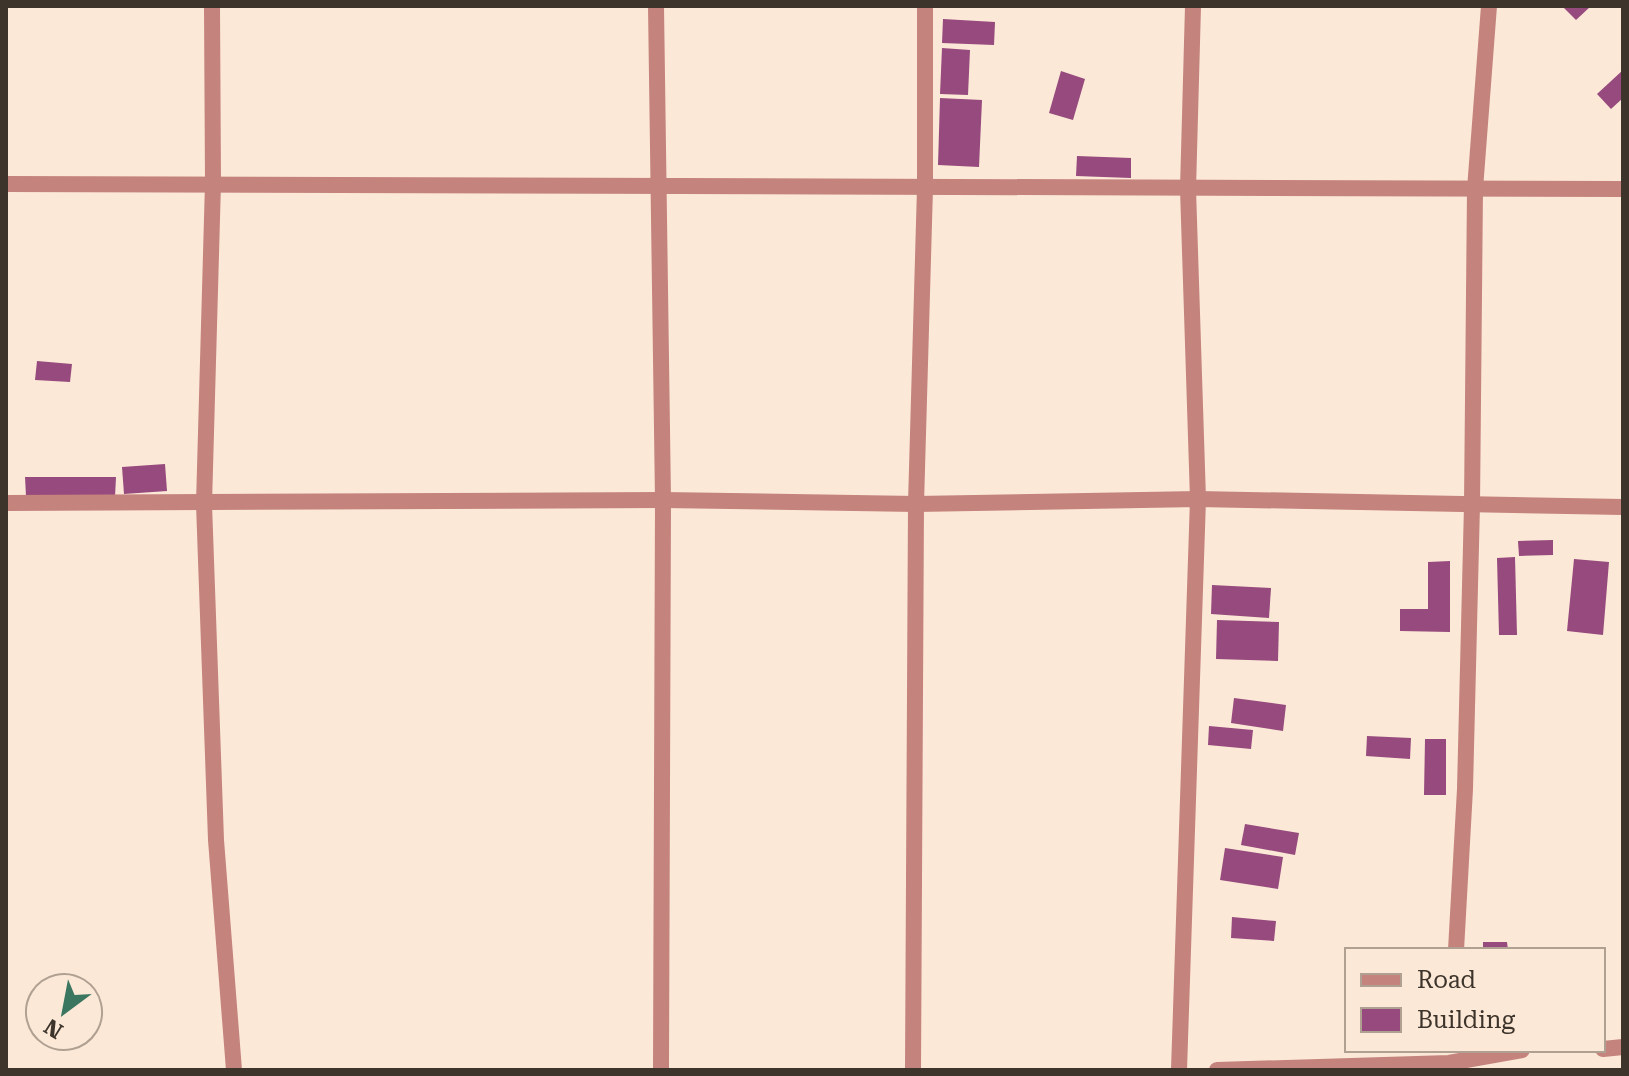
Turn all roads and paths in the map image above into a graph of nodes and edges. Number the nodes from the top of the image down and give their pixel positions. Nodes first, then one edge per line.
1 (212, 6) edge
2 (656, 6) edge
3 (925, 6) edge
4 (1193, 6) edge
5 (1489, 6) edge
6 (213, 183) junction
7 (6, 184) edge
8 (657, 188) junction
9 (925, 188) junction
10 (1188, 189) junction
11 (1475, 189) junction
12 (1623, 189) edge
13 (1198, 499) junction
14 (663, 500) junction
15 (6, 503) edge
16 (204, 504) junction
17 (916, 504) junction
18 (1472, 505) junction
19 (1623, 507) edge
20 (1456, 948) edge
21 (1501, 1052) edge
22 (1450, 1057) edge
23 (234, 1070) edge
24 (661, 1070) edge
25 (913, 1070) edge
26 (1179, 1070) edge
27 (1217, 1070) edge

1 - 6 street
2 - 8 street
3 - 9 street
4 - 10 street
5 - 11 street
6 - 7 street
6 - 8 street
6 - 16 street
8 - 9 street
8 - 14 street
9 - 10 street
9 - 17 street
10 - 11 street
10 - 13 street
11 - 12 street
11 - 18 street
13 - 17 street
13 - 18 street
13 - 26 street
14 - 16 street
14 - 17 street
14 - 24 street
15 - 16 street
16 - 23 street
17 - 25 street
18 - 19 street
18 - 20 street
21 - 22 street
22 - 27 street

